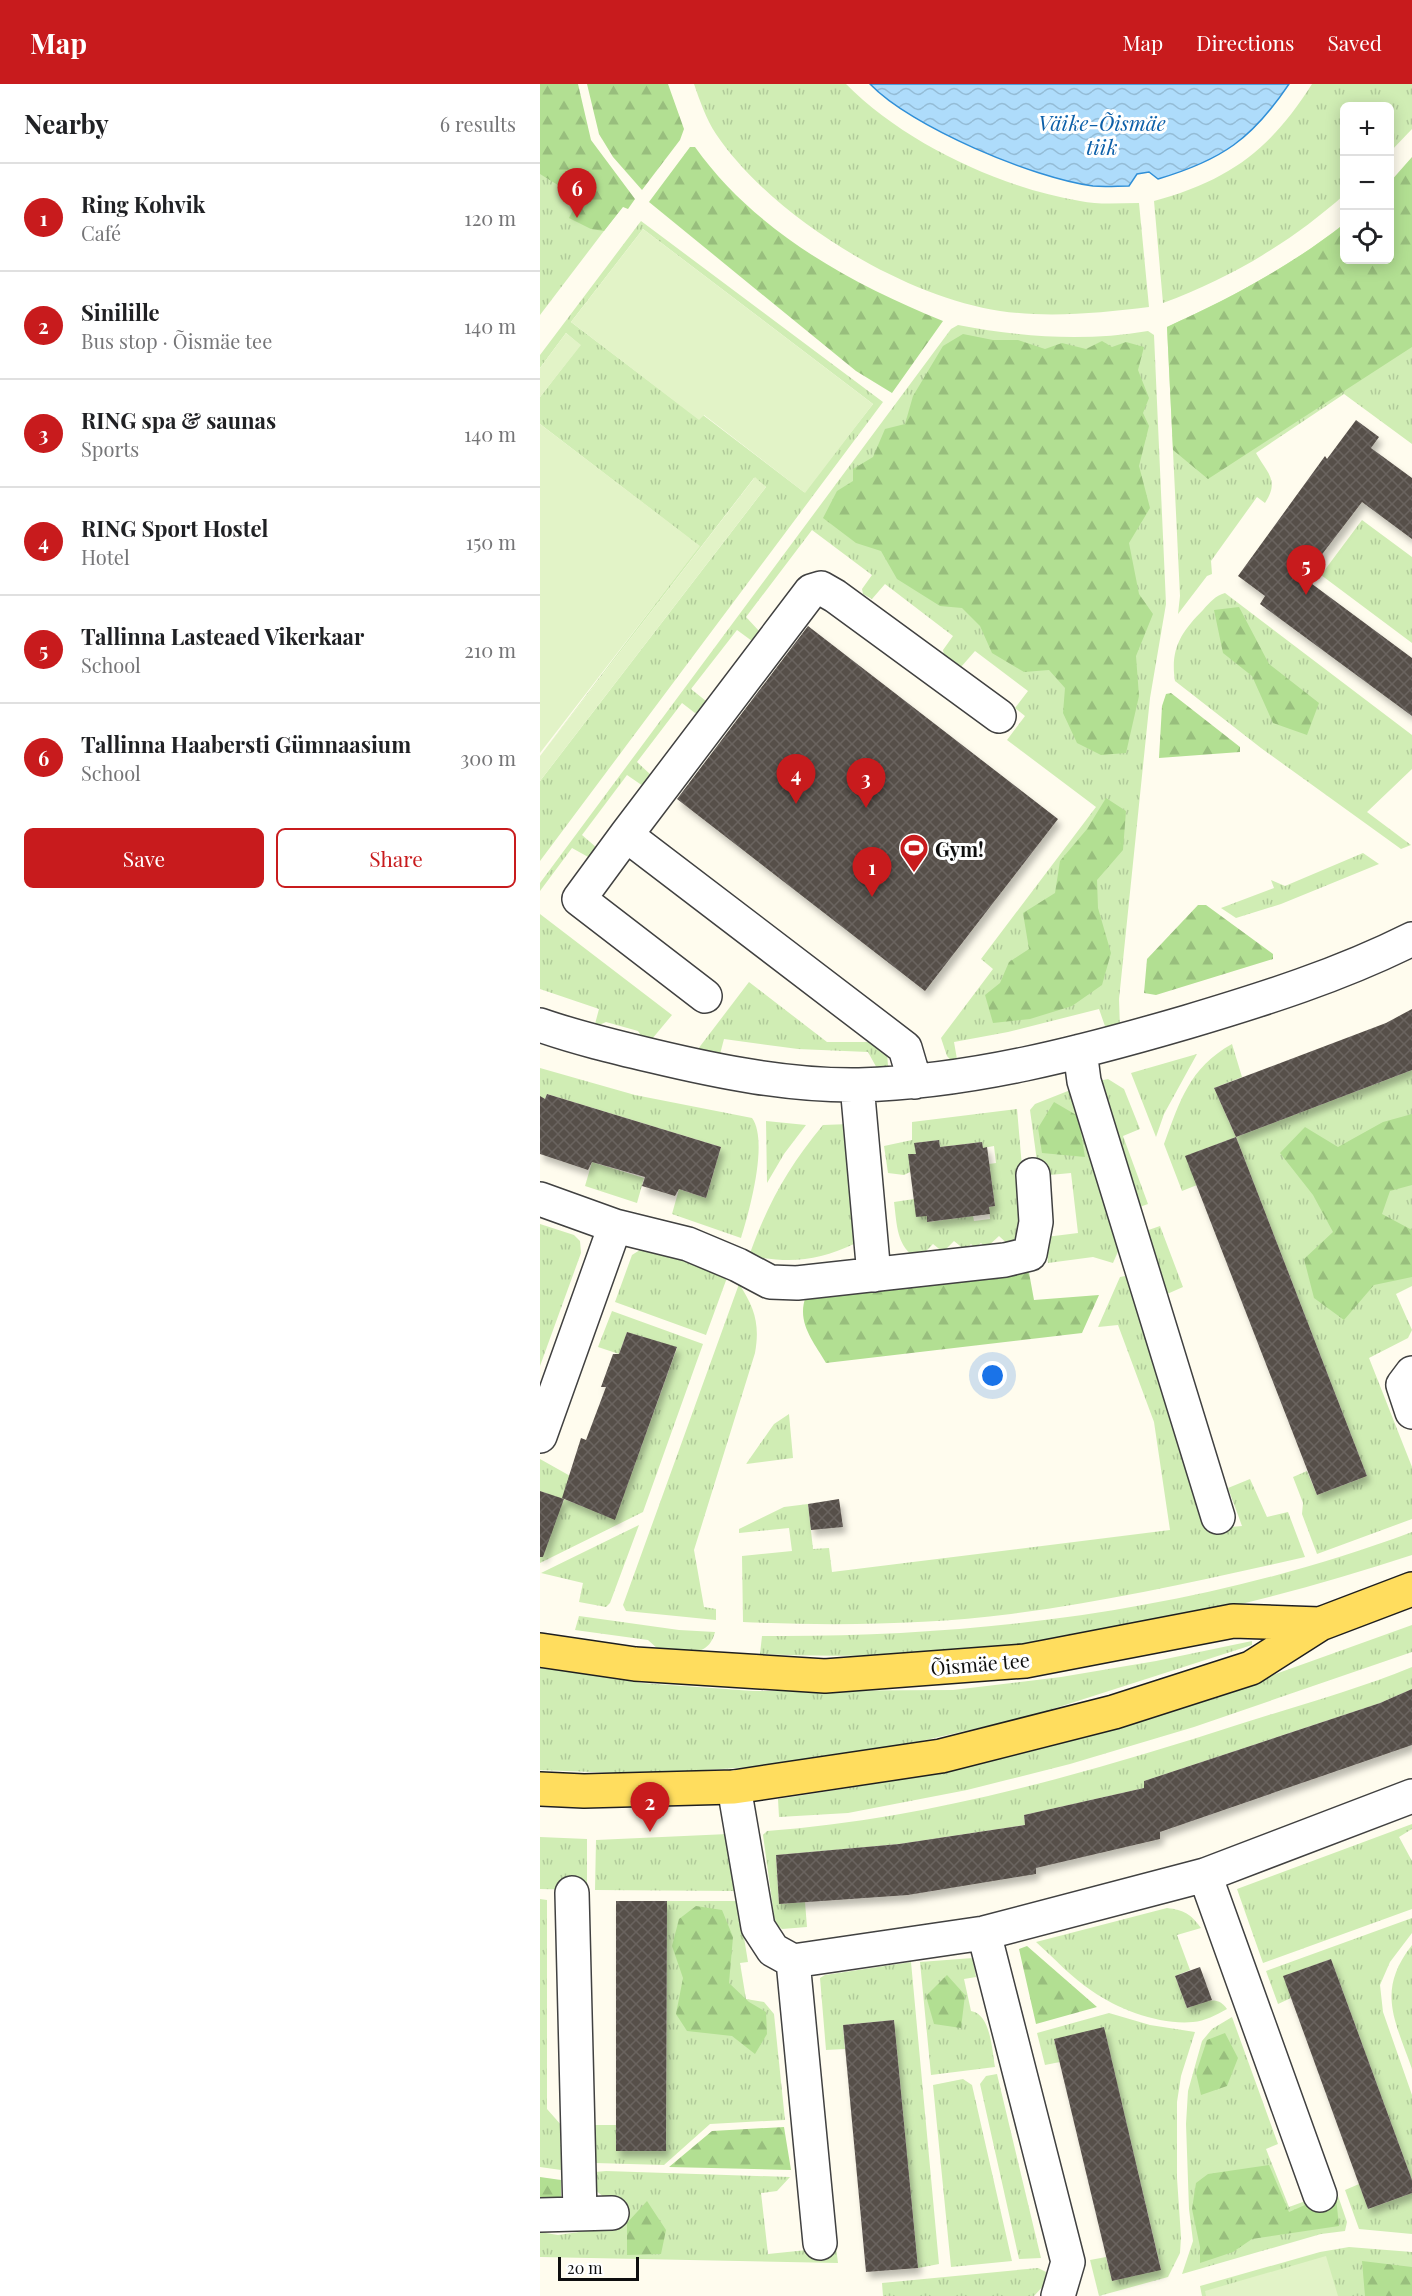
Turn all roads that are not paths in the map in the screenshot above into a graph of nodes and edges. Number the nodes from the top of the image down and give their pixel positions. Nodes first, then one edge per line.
1 (999, 716) dead end
2 (627, 835) junction
3 (1412, 939) edge
4 (705, 996) dead end
5 (540, 1025) edge
6 (1080, 1051) junction
7 (915, 1082) junction
8 (857, 1085) junction
9 (1033, 1175) dead end
10 (540, 1199) edge
11 (615, 1226) junction
12 (874, 1275) junction
13 (1412, 1373) edge
14 (1412, 1412) edge
15 (540, 1436) edge
16 (1218, 1517) dead end
17 (1412, 1589) edge
18 (1320, 1624) junction
19 (540, 1650) edge
20 (734, 1787) junction
21 (540, 1789) edge
22 (1412, 1796) edge
23 (1205, 1875) junction
24 (572, 1893) dead end
25 (984, 1933) junction
26 (793, 1961) junction
27 (1320, 2196) dead end
28 (612, 2213) dead end
29 (580, 2214) junction
30 (540, 2215) edge
31 (820, 2243) dead end
32 (1058, 2296) edge

1 - 2 street
2 - 4 street
2 - 7 street
3 - 6 street
5 - 8 street
6 - 7 street
6 - 16 street
7 - 8 street
8 - 12 street
9 - 12 street
10 - 11 street
11 - 12 street
11 - 15 street
13 - 14 street
17 - 18 main road, Õismäe tee
18 - 19 main road, Õismäe tee
18 - 20 main road
20 - 21 main road
20 - 26 street
22 - 23 street
23 - 25 street
23 - 27 street
24 - 29 street
25 - 26 street
25 - 32 street
26 - 31 street
28 - 29 street
29 - 30 street

